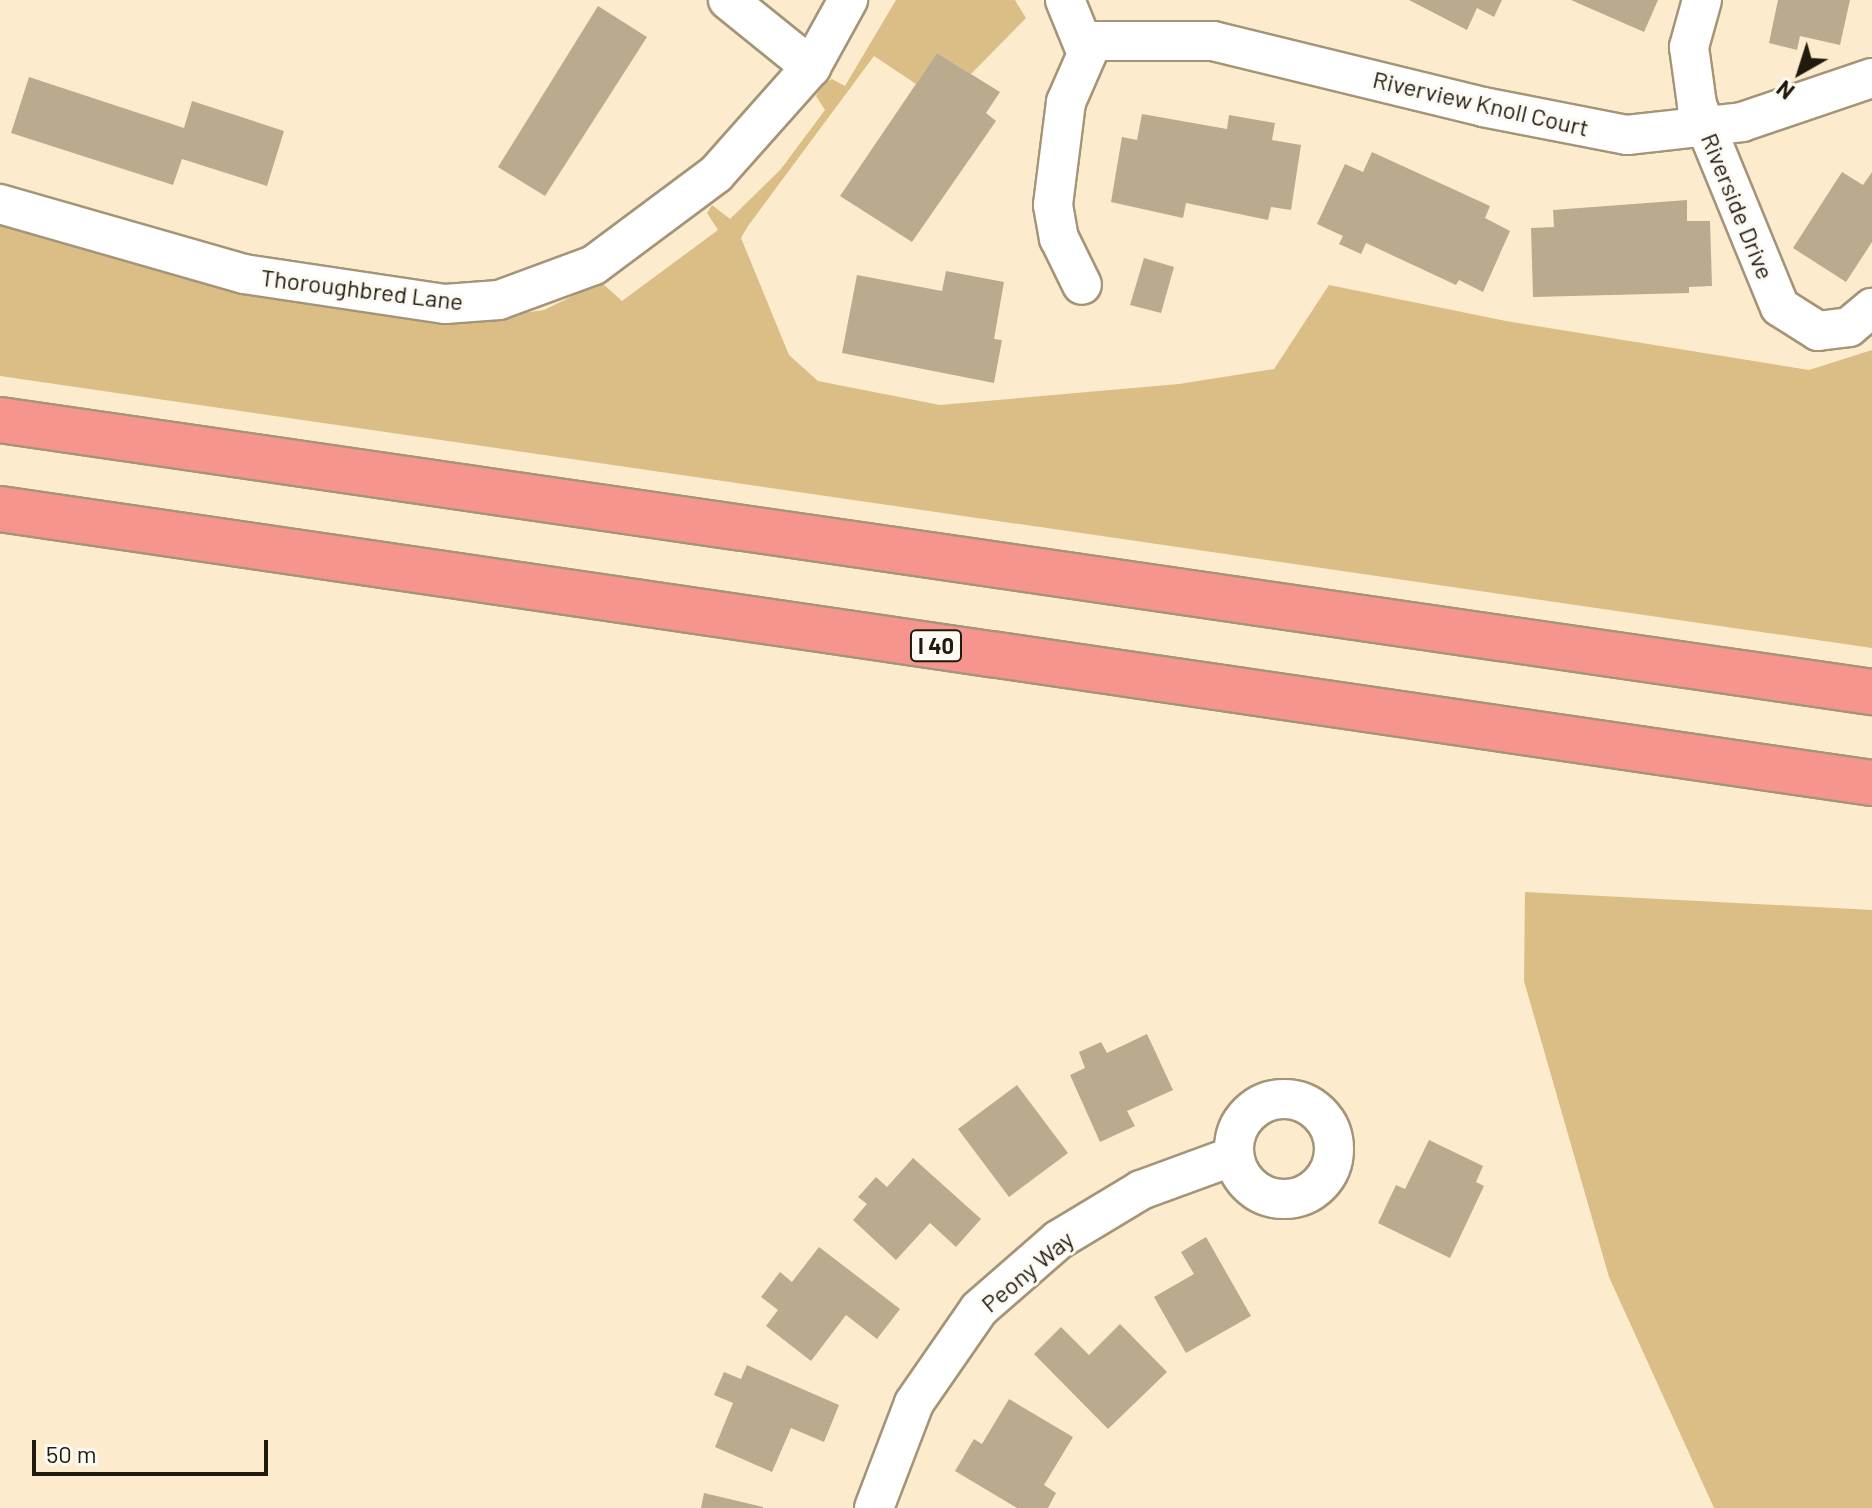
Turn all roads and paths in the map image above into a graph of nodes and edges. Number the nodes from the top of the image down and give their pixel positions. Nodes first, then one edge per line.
1 (728, 0) edge
2 (848, 0) edge
3 (1065, 0) edge
4 (1702, 0) edge
5 (1086, 41) junction
6 (811, 67) junction
7 (1872, 78) edge
8 (1707, 129) junction
9 (0, 204) edge
10 (1082, 285) dead end
11 (1872, 308) edge
12 (0, 420) edge
13 (0, 509) edge
14 (1872, 692) edge
15 (1872, 783) edge
16 (1234, 1156) dead end
17 (874, 1508) edge

1 - 6 street
2 - 6 street, Thoroughbred Lane
3 - 5 street
4 - 8 street, Riverside Drive
5 - 8 street, Riverview Knoll Court
5 - 10 street
6 - 9 street, Thoroughbred Lane
7 - 8 street, Riverview Knoll Court
8 - 11 street, Riverside Drive
12 - 14 highway
13 - 15 highway, I 40
16 - 17 street, Peony Way

